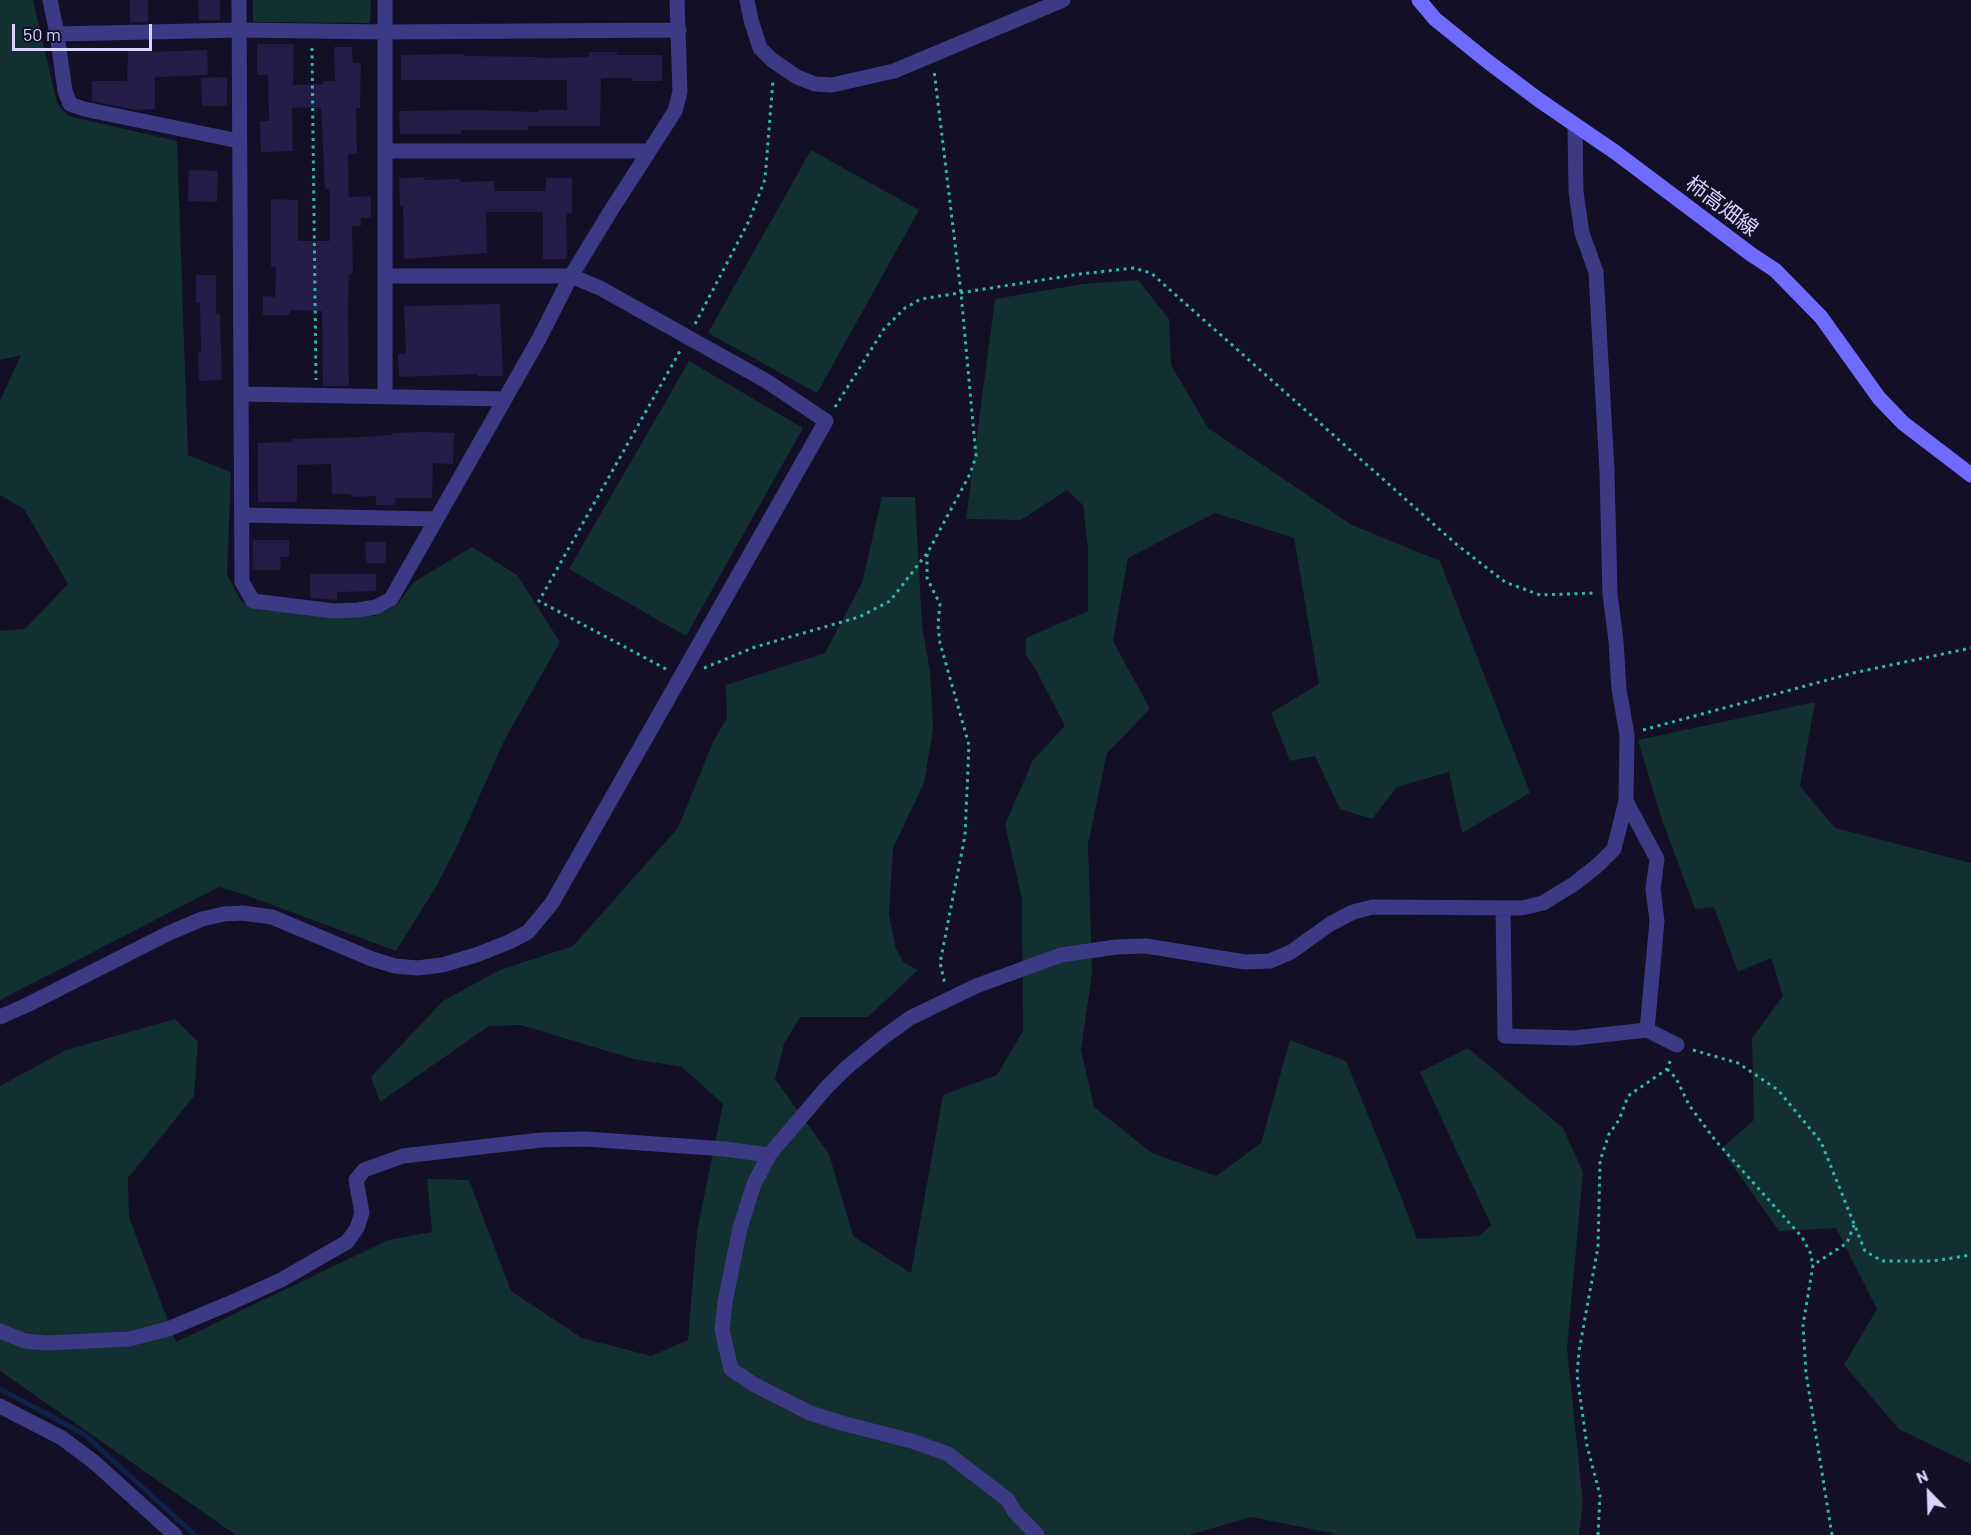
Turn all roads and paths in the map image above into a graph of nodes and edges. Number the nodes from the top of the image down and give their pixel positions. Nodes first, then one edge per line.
1 (50, 0) edge
2 (239, 0) edge
3 (385, 0) edge
4 (677, 0) edge
5 (747, 0) edge
6 (1063, 0) edge
7 (1419, 0) edge
8 (239, 30) junction
9 (679, 30) junction
10 (312, 31) junction
11 (384, 32) junction
12 (57, 34) junction
13 (932, 57) junction
14 (782, 68) junction
15 (1575, 125) junction
16 (239, 141) junction
17 (385, 151) junction
18 (649, 151) junction
19 (385, 276) junction
20 (571, 276) junction
21 (961, 293) junction
22 (687, 338) junction
23 (243, 394) junction
24 (316, 396) junction
25 (386, 397) junction
26 (505, 399) junction
27 (826, 421) junction
28 (1971, 475) edge
29 (242, 515) junction
30 (436, 519) junction
31 (927, 552) junction
32 (1610, 594) junction
33 (1971, 648) edge
34 (681, 678) junction
35 (1627, 735) junction
36 (1626, 801) junction
37 (1503, 909) junction
38 (949, 999) junction
39 (0, 1017) edge
40 (1647, 1030) junction
41 (1677, 1046) junction
42 (1667, 1069) junction
43 (769, 1155) junction
44 (1854, 1226) junction
45 (1971, 1255) edge
46 (1813, 1265) junction
47 (0, 1331) edge
48 (0, 1406) edge
49 (175, 1535) edge
50 (1037, 1535) edge
51 (1598, 1535) edge
52 (1832, 1535) edge

1 - 12 street
2 - 8 street
3 - 11 street
4 - 9 street
5 - 14 street
6 - 13 street
7 - 15 main road, 柿高畑線
8 - 10 street
8 - 12 street
8 - 16 street
9 - 11 street
9 - 18 street
10 - 11 street
10 - 24 path
11 - 17 street
12 - 16 street
13 - 14 street
13 - 21 path
14 - 22 path
15 - 28 main road, 柿高畑線
15 - 32 street
16 - 23 street
17 - 18 street
17 - 19 street
18 - 20 street
19 - 20 street
19 - 25 street
20 - 22 street
20 - 26 street
21 - 27 path
21 - 31 path
21 - 32 path
22 - 27 street
22 - 34 path
23 - 24 street
23 - 29 street
24 - 25 street
25 - 26 street
26 - 30 street
27 - 34 street
29 - 30 street
29 - 30 street
31 - 34 path
31 - 38 path
32 - 35 street
33 - 35 path
34 - 39 street
35 - 36 street
36 - 37 street
36 - 40 street
37 - 38 street
37 - 40 street
38 - 43 street
40 - 41 street
41 - 42 path
41 - 44 path
42 - 46 path
42 - 51 path
43 - 47 street
43 - 50 street
44 - 45 path
44 - 46 path
46 - 52 path
48 - 49 street

